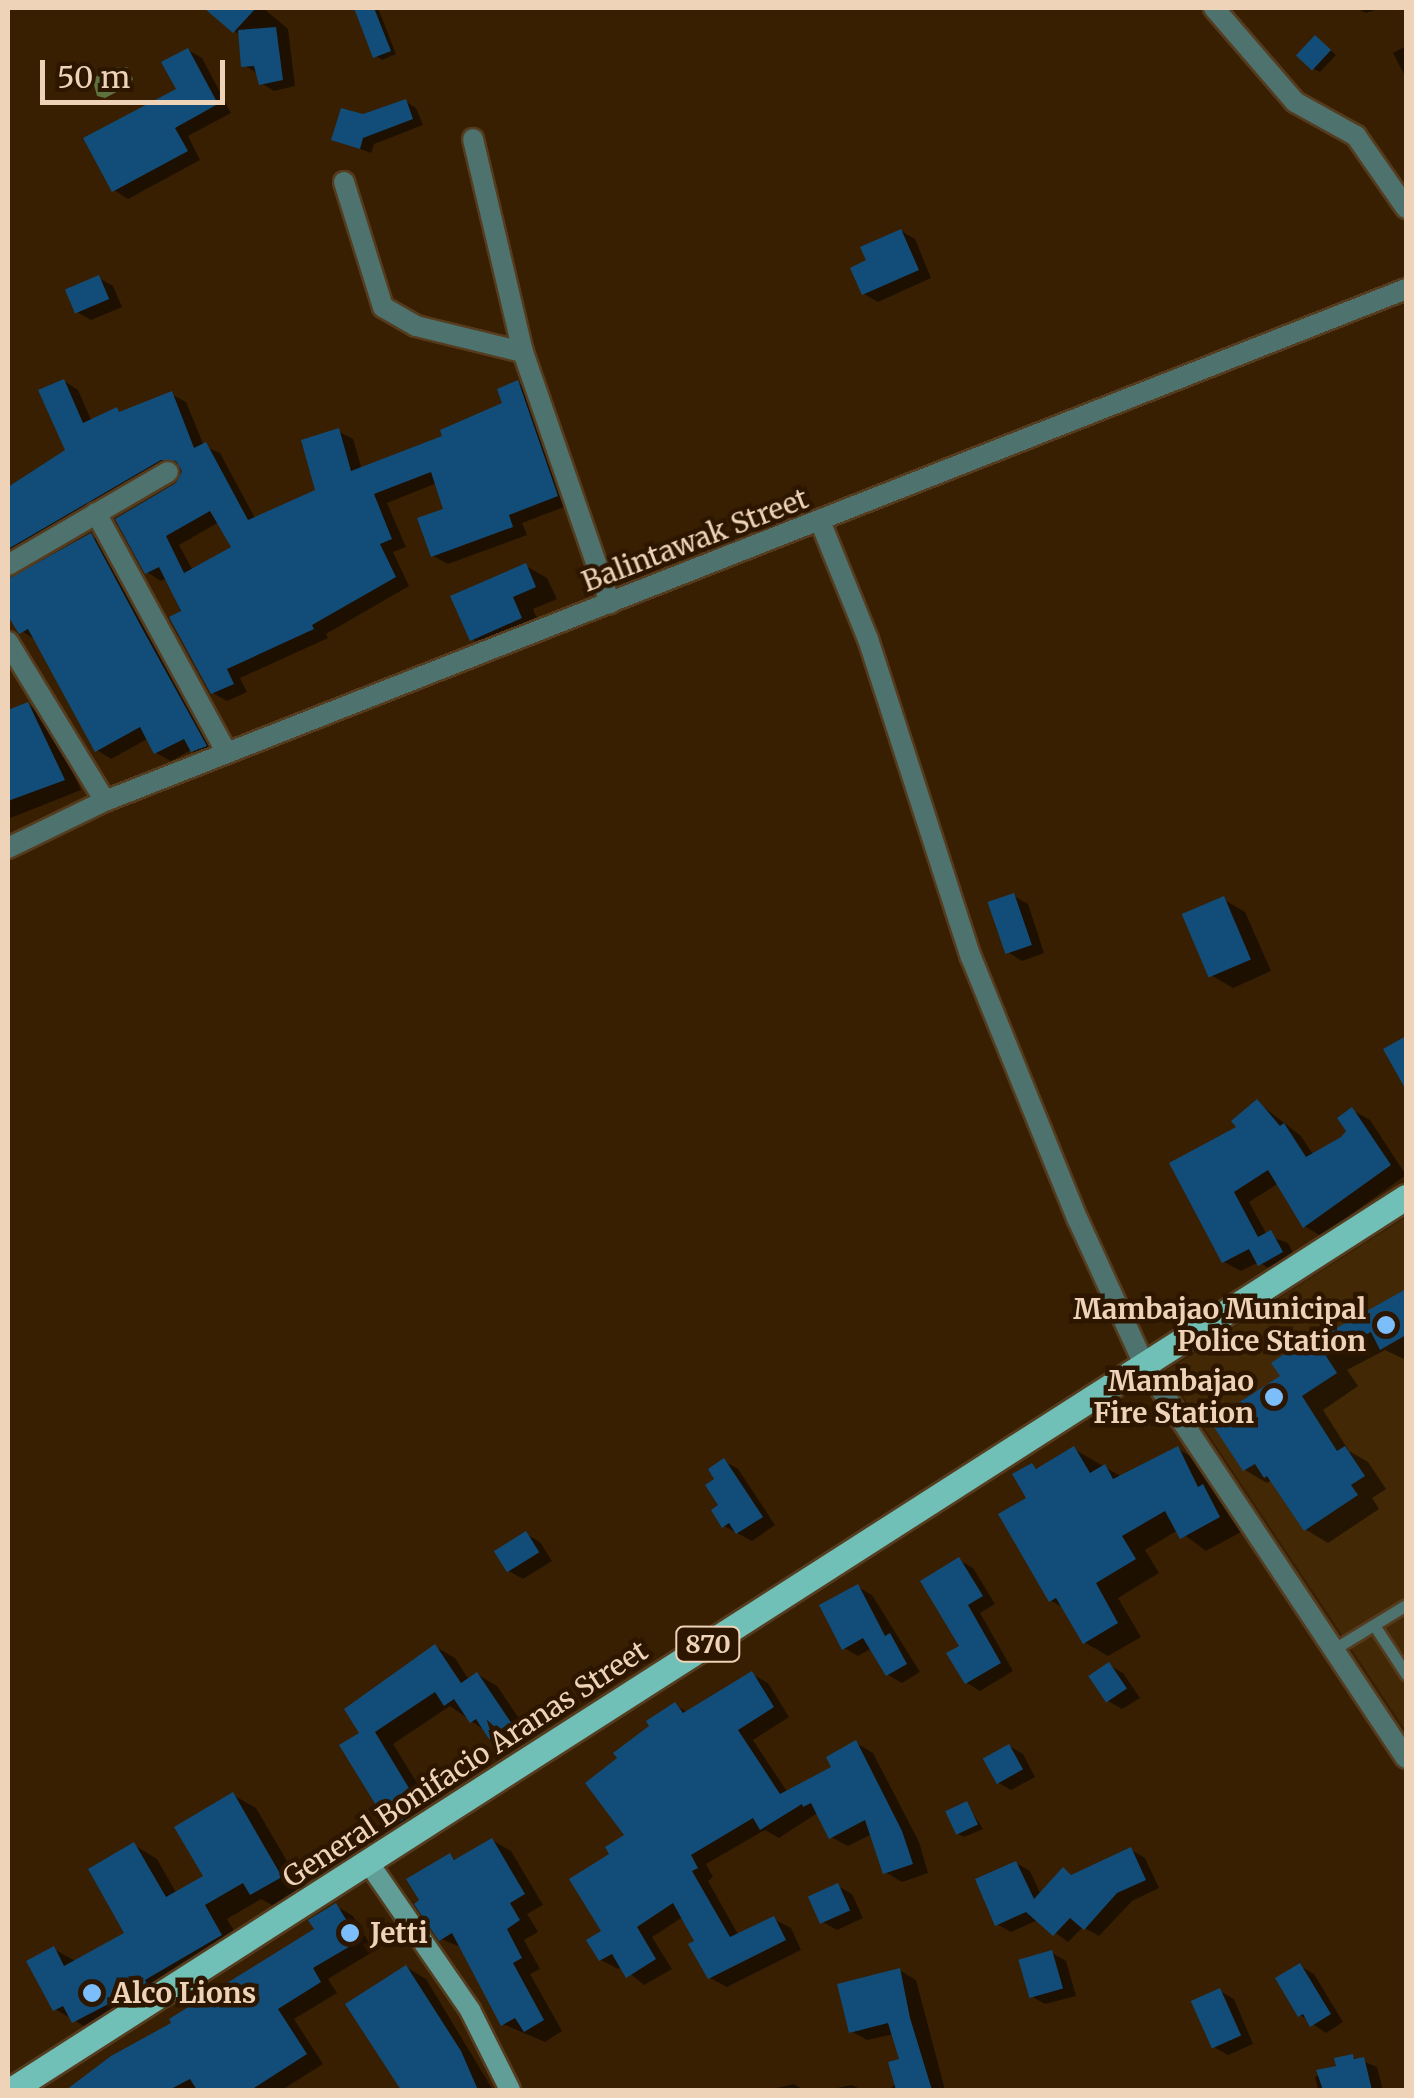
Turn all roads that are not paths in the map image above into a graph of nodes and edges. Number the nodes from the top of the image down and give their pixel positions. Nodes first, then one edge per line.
1 (1214, 8) edge
2 (473, 139) dead end
3 (344, 182) dead end
4 (1406, 208) edge
5 (1406, 290) edge
6 (523, 352) junction
7 (168, 472) dead end
8 (96, 514) junction
9 (820, 521) junction
10 (8, 565) edge
11 (610, 603) junction
12 (8, 642) edge
13 (227, 754) junction
14 (106, 801) junction
15 (8, 848) edge
16 (1406, 1197) edge
17 (1144, 1364) junction
18 (1406, 1605) edge
19 (1374, 1625) junction
20 (1334, 1649) junction
21 (1406, 1674) edge
22 (1406, 1758) edge
23 (368, 1862) junction
24 (11, 2090) edge
25 (510, 2090) edge

1 - 4 street
2 - 6 street
3 - 6 street
5 - 9 street, Balintawak Street
6 - 11 street
7 - 8 street
8 - 10 street
8 - 13 street
9 - 11 street, Balintawak Street
9 - 17 street
11 - 13 street, Balintawak Street
12 - 14 street
13 - 14 street, Balintawak Street
14 - 15 street, Balintawak Street
16 - 17 main road, General Bonifacio Aranas Street / 870
17 - 20 street
17 - 23 main road, General Bonifacio Aranas Street / 870
18 - 19 lane
19 - 20 lane
19 - 21 lane
20 - 22 street
23 - 24 main road, General Bonifacio Aranas Street / 870
23 - 25 street

